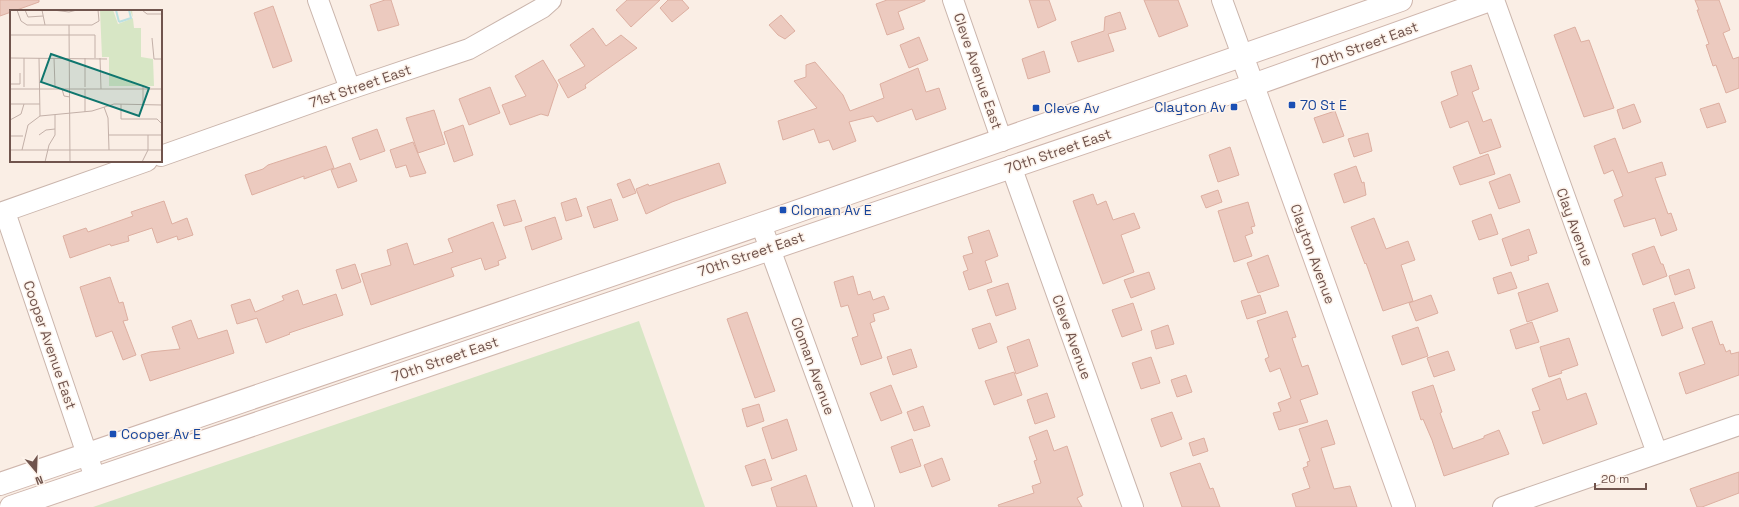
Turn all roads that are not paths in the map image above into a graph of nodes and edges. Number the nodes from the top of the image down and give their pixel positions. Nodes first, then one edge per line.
1 (318, 0) edge
2 (552, 0) edge
3 (953, 0) edge
4 (1222, 0) edge
5 (1402, 0) edge
6 (1492, 0) edge
7 (1242, 55) junction
8 (1253, 85) junction
9 (350, 89) junction
10 (1002, 141) junction
11 (162, 156) edge
12 (144, 162) edge
13 (1011, 166) junction
14 (2, 212) edge
15 (761, 224) junction
16 (770, 248) junction
17 (1739, 425) edge
18 (87, 453) junction
19 (1657, 453) junction
20 (95, 478) junction
21 (0, 484) edge
22 (11, 507) edge
23 (864, 507) edge
24 (1133, 507) edge
25 (1404, 507) edge
26 (1504, 507) edge

1 - 9 street
2 - 9 street, 71st Street East
3 - 10 street, Cleve Avenue East
4 - 7 street, Clayton Avenue
5 - 7 main road, 70th Street East
6 - 8 main road, 70th Street East
6 - 19 street, Clay Avenue
7 - 8 main road, Clayton Avenue
7 - 10 main road, 70th Street East
8 - 13 main road, 70th Street East
8 - 25 main road, Clayton Avenue
9 - 11 street, 71st Street East
10 - 15 main road, 70th Street East
12 - 14 street
13 - 16 main road, 70th Street East
13 - 24 street, Cleve Avenue
14 - 18 street, Cooper Avenue East
15 - 16 street, Cloman Avenue
15 - 18 main road, 70th Street East
16 - 20 main road, 70th Street East
16 - 23 street, Cloman Avenue
17 - 19 street
18 - 20 street, Cooper Avenue East
18 - 21 main road, 70th Street East
19 - 26 street
20 - 22 main road, 70th Street East

